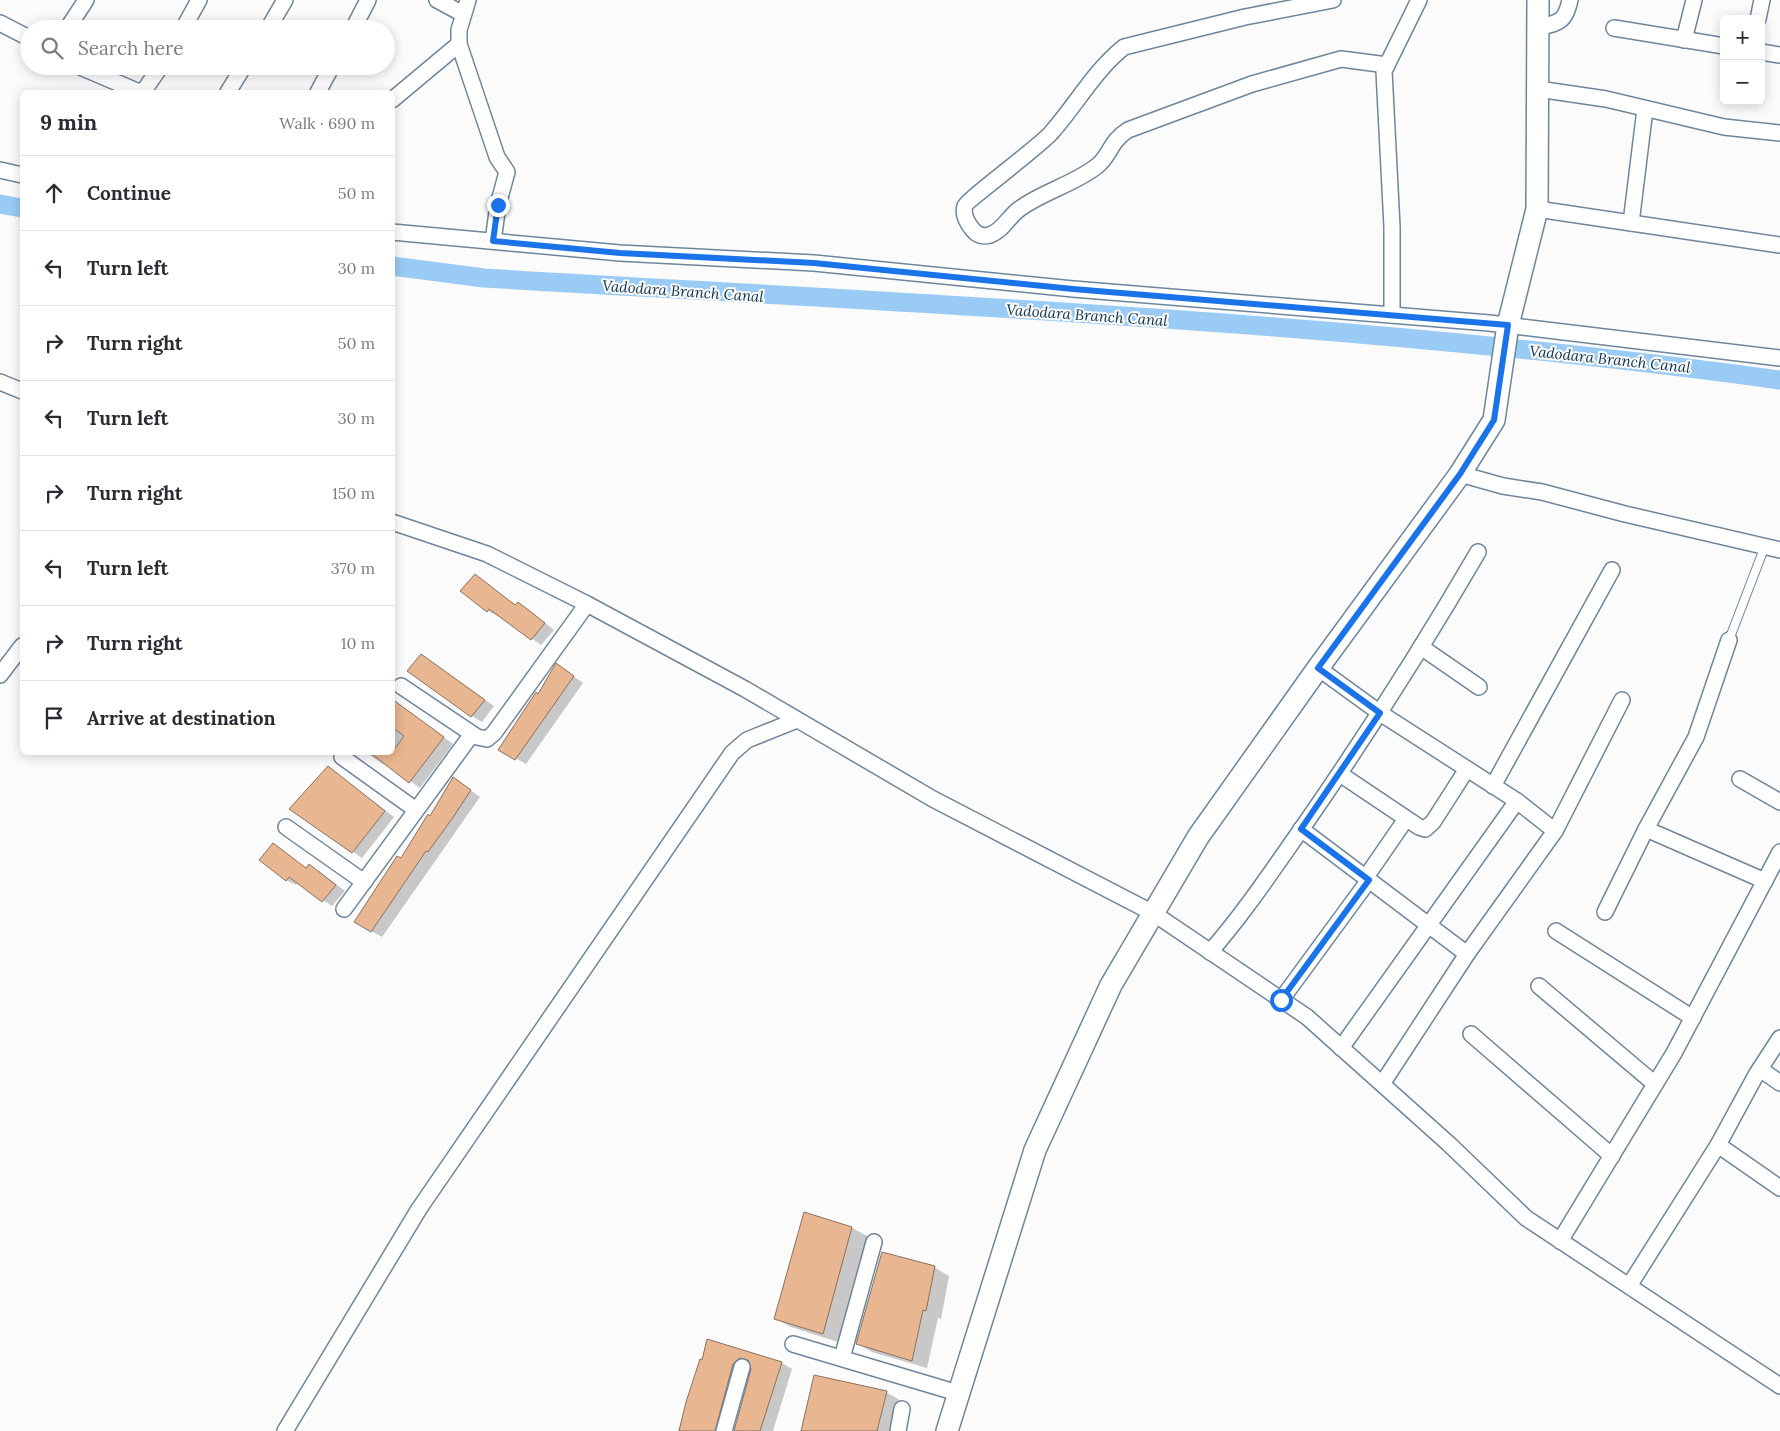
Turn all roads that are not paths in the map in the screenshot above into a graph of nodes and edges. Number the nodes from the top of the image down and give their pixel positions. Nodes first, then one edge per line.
1 (86, 0) edge
2 (199, 0) edge
3 (285, 0) edge
4 (368, 0) edge
5 (436, 0) edge
6 (1333, 0) edge
7 (1419, 0) edge
8 (1538, 0) edge
9 (1570, 0) edge
10 (1694, 0) edge
11 (1762, 0) edge
12 (465, 7) edge
13 (1759, 15) edge
14 (72, 20) edge
15 (188, 20) edge
16 (273, 20) edge
17 (357, 20) edge
18 (0, 23) edge
19 (1538, 28) junction
20 (1614, 28) dead end
21 (20, 33) edge
22 (1684, 40) junction
23 (459, 44) junction
24 (1720, 45) edge
25 (1765, 53) edge
26 (1780, 55) edge
27 (1387, 65) junction
28 (99, 75) edge
29 (155, 75) edge
30 (238, 75) edge
31 (327, 75) edge
32 (1538, 88) junction
33 (134, 90) edge
34 (145, 90) edge
35 (229, 90) edge
36 (319, 90) edge
37 (395, 97) edge
38 (1645, 108) junction
39 (1780, 133) edge
40 (0, 170) edge
41 (20, 175) edge
42 (1537, 210) junction
43 (1631, 223) junction
44 (395, 232) edge
45 (493, 241) junction
46 (1780, 245) edge
47 (1392, 315) junction
48 (1507, 330) junction
49 (1780, 358) edge
50 (0, 382) edge
51 (20, 390) edge
52 (1460, 474) junction
53 (395, 523) edge
54 (1772, 548) edge
55 (1478, 552) dead end
56 (1612, 570) dead end
57 (587, 604) junction
58 (1729, 640) joint
59 (1422, 647) junction
60 (20, 649) edge
61 (1318, 668) junction
62 (0, 675) edge
63 (401, 686) dead end
64 (1479, 687) dead end
65 (1622, 700) dead end
66 (1380, 713) junction
67 (797, 720) junction
68 (472, 734) junction
69 (342, 757) dead end
70 (1467, 769) junction
71 (1340, 774) junction
72 (1740, 780) dead end
73 (1493, 786) junction
74 (1517, 801) junction
75 (1780, 802) edge
76 (416, 810) junction
77 (1406, 819) junction
78 (286, 827) dead end
79 (1301, 829) junction
80 (1646, 829) junction
81 (1555, 832) junction
82 (1780, 852) edge
83 (1367, 878) junction
84 (1765, 880) junction
85 (364, 882) junction
86 (344, 909) dead end
87 (1605, 912) dead end
88 (1153, 913) junction
89 (1427, 924) junction
90 (1556, 931) dead end
91 (1210, 952) junction
92 (1468, 954) junction
93 (1539, 986) dead end
94 (1281, 1000) junction
95 (1693, 1018) junction
96 (1471, 1034) dead end
97 (1780, 1038) edge
98 (1341, 1048) junction
99 (1760, 1069) junction
100 (1780, 1083) edge
101 (1382, 1084) junction
102 (1655, 1084) junction
103 (1718, 1145) junction
104 (1612, 1156) junction
105 (1780, 1188) edge
106 (1560, 1241) junction
107 (874, 1242) dead end
108 (1629, 1286) junction
109 (793, 1344) dead end
110 (842, 1358) junction
111 (742, 1367) dead end
112 (1780, 1386) edge
113 (960, 1394) junction
114 (902, 1409) dead end
115 (286, 1431) edge
116 (724, 1431) edge
117 (898, 1431) edge
118 (947, 1431) edge

1 - 14 street
2 - 15 street
3 - 16 street
4 - 17 street
5 - 12 street
6 - 27 street
7 - 27 street
8 - 19 street
9 - 19 street
10 - 22 street
11 - 13 street
12 - 23 street
18 - 21 street
19 - 32 street
20 - 22 street
22 - 24 street
23 - 37 street
23 - 45 street
25 - 26 street
27 - 47 street
28 - 33 street
29 - 34 street
30 - 35 street
31 - 36 street
32 - 38 street
32 - 42 street
38 - 39 street
38 - 43 street
40 - 41 street
42 - 43 street
42 - 48 street
43 - 46 street
44 - 45 street
45 - 47 street
47 - 48 street
48 - 49 street
48 - 52 street
50 - 51 street
52 - 54 street
52 - 61 street
53 - 57 street
54 - 58 lane
55 - 59 street
56 - 73 street
57 - 67 street
57 - 68 street
58 - 80 street
59 - 64 street
59 - 66 street
60 - 62 street
61 - 66 street
61 - 88 street
63 - 68 street
65 - 81 street
66 - 70 street
66 - 71 street
67 - 88 street
67 - 115 street
68 - 76 street
69 - 76 street
70 - 73 street
70 - 77 street
71 - 77 street
71 - 79 street
72 - 75 street
73 - 74 street
74 - 81 street
74 - 89 street
76 - 85 street
77 - 83 street
78 - 85 street
79 - 83 street
79 - 91 street
80 - 84 street
80 - 87 street
81 - 92 street
82 - 84 street
83 - 89 street
83 - 94 street
84 - 95 street
85 - 86 street
88 - 91 street
88 - 113 street
89 - 92 street
89 - 98 street
90 - 95 street
91 - 94 street
92 - 101 street
93 - 102 street
94 - 98 street
95 - 102 street
96 - 104 street
97 - 99 street
98 - 101 street
99 - 100 street
99 - 103 street
101 - 106 street
102 - 104 street
103 - 105 street
103 - 108 street
104 - 106 street
106 - 108 street
107 - 110 street
108 - 112 street
109 - 110 street
110 - 113 street
111 - 116 street
113 - 118 street
114 - 117 street

